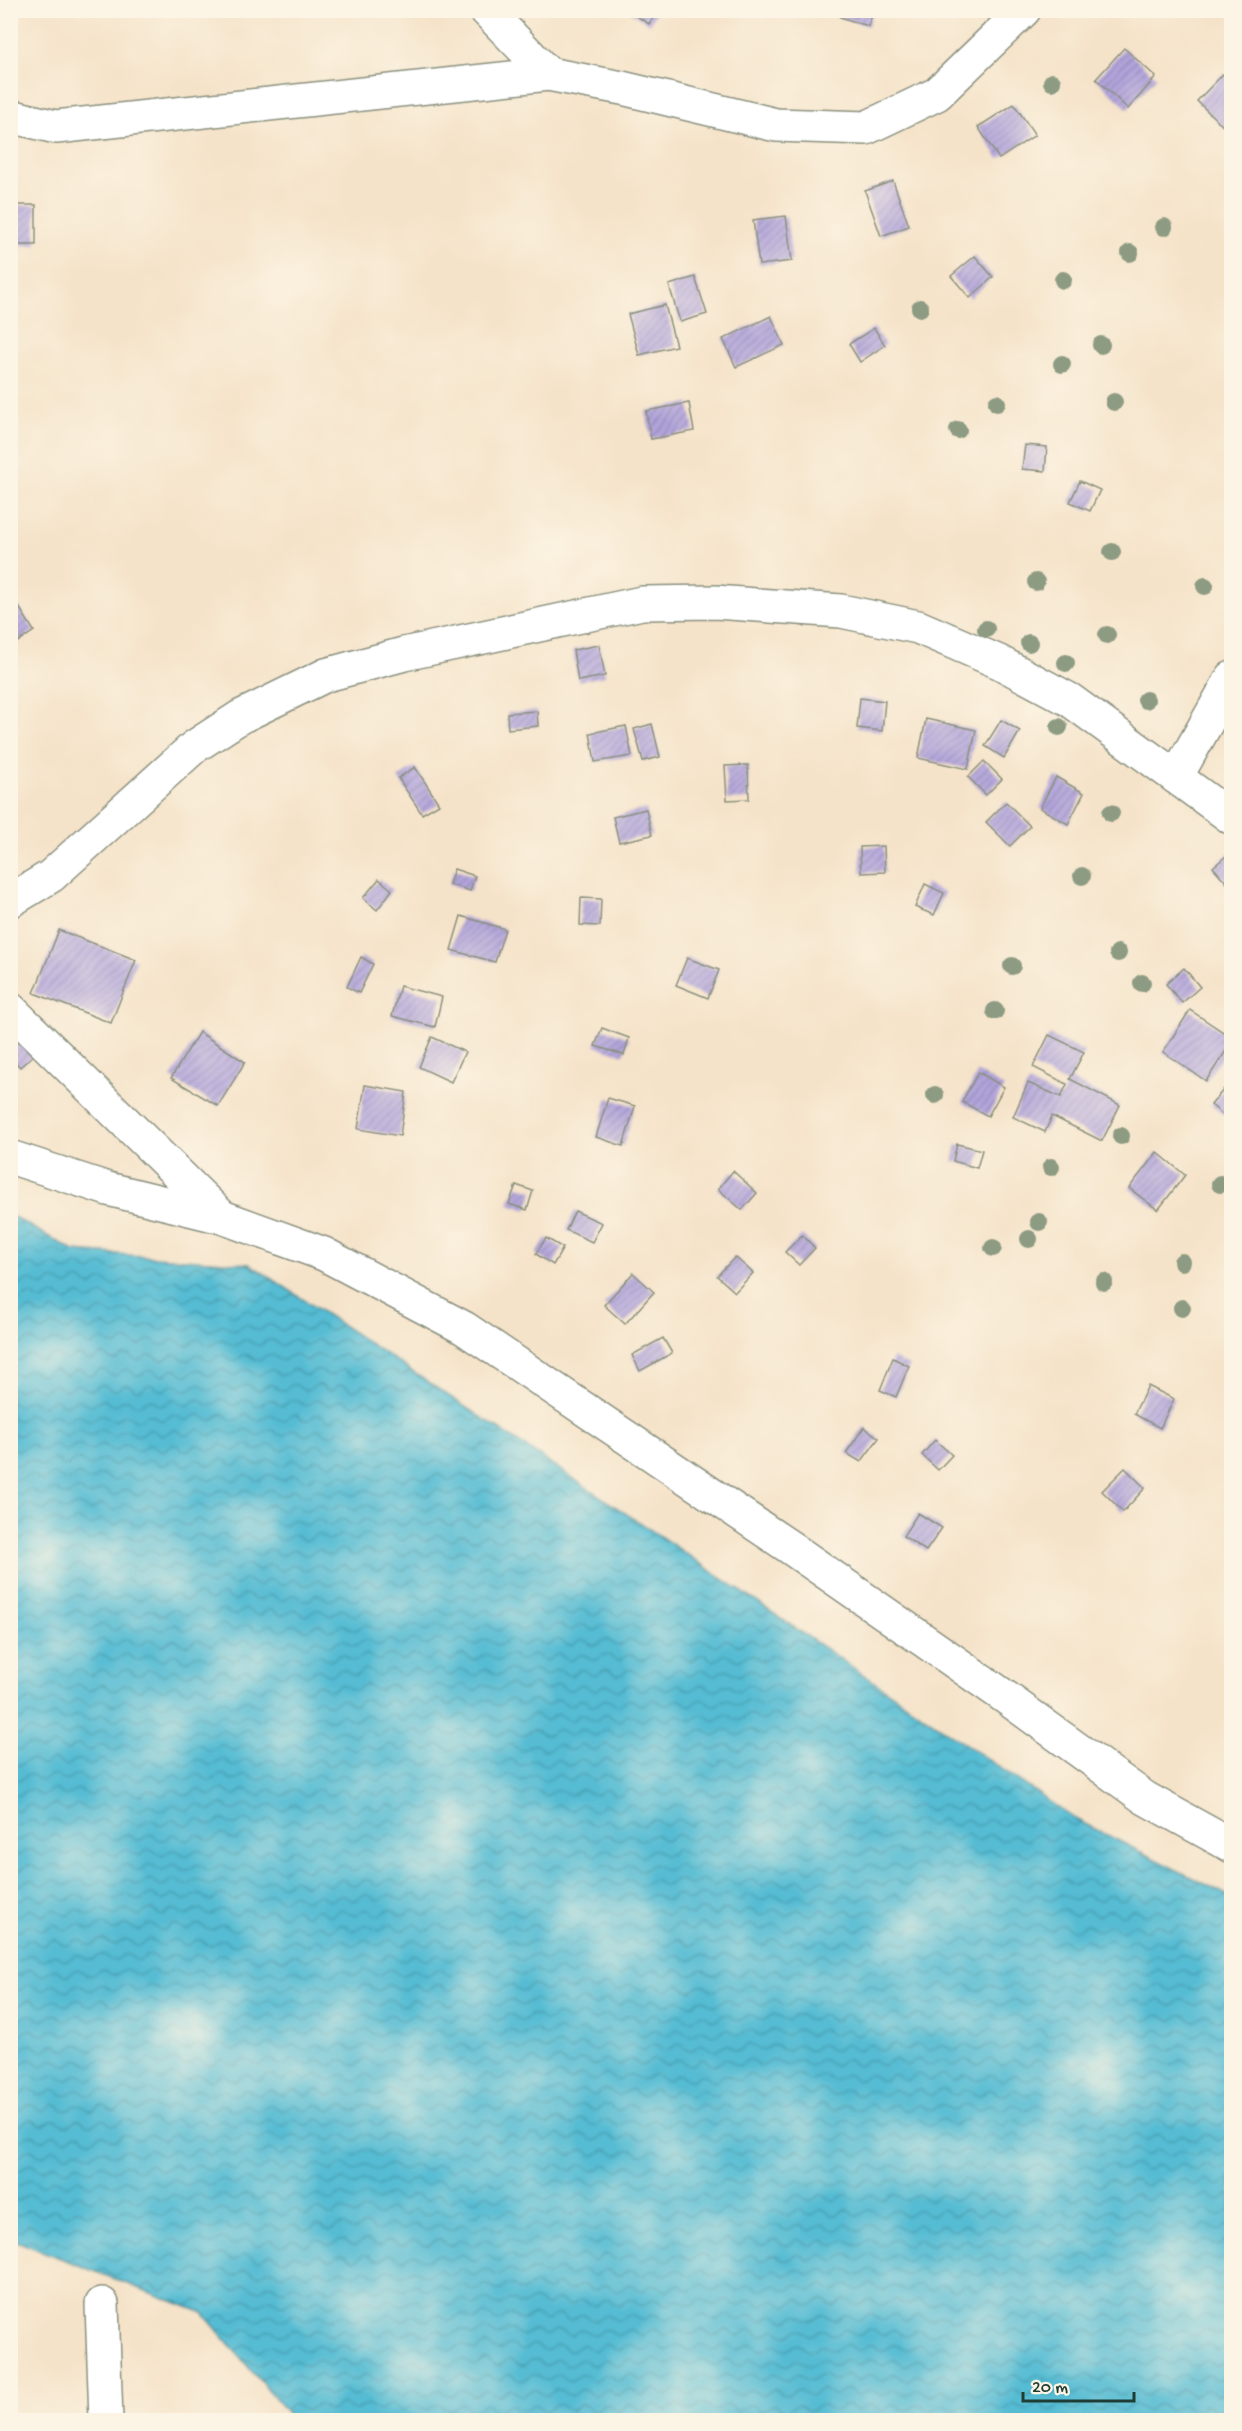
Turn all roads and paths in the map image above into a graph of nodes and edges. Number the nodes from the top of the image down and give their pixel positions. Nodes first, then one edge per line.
1 (486, 10) edge
2 (1024, 10) edge
3 (548, 74) junction
4 (10, 116) edge
5 (1232, 678) edge
6 (1176, 777) junction
7 (1232, 818) edge
8 (10, 901) edge
9 (10, 1009) edge
10 (10, 1157) edge
11 (222, 1217) junction
12 (1232, 1846) edge
13 (102, 2304) dead end
14 (106, 2421) edge

1 - 3 street
2 - 3 street
3 - 4 street
5 - 6 street
6 - 7 street
6 - 8 street
9 - 11 street
10 - 11 street
11 - 12 street
13 - 14 street

